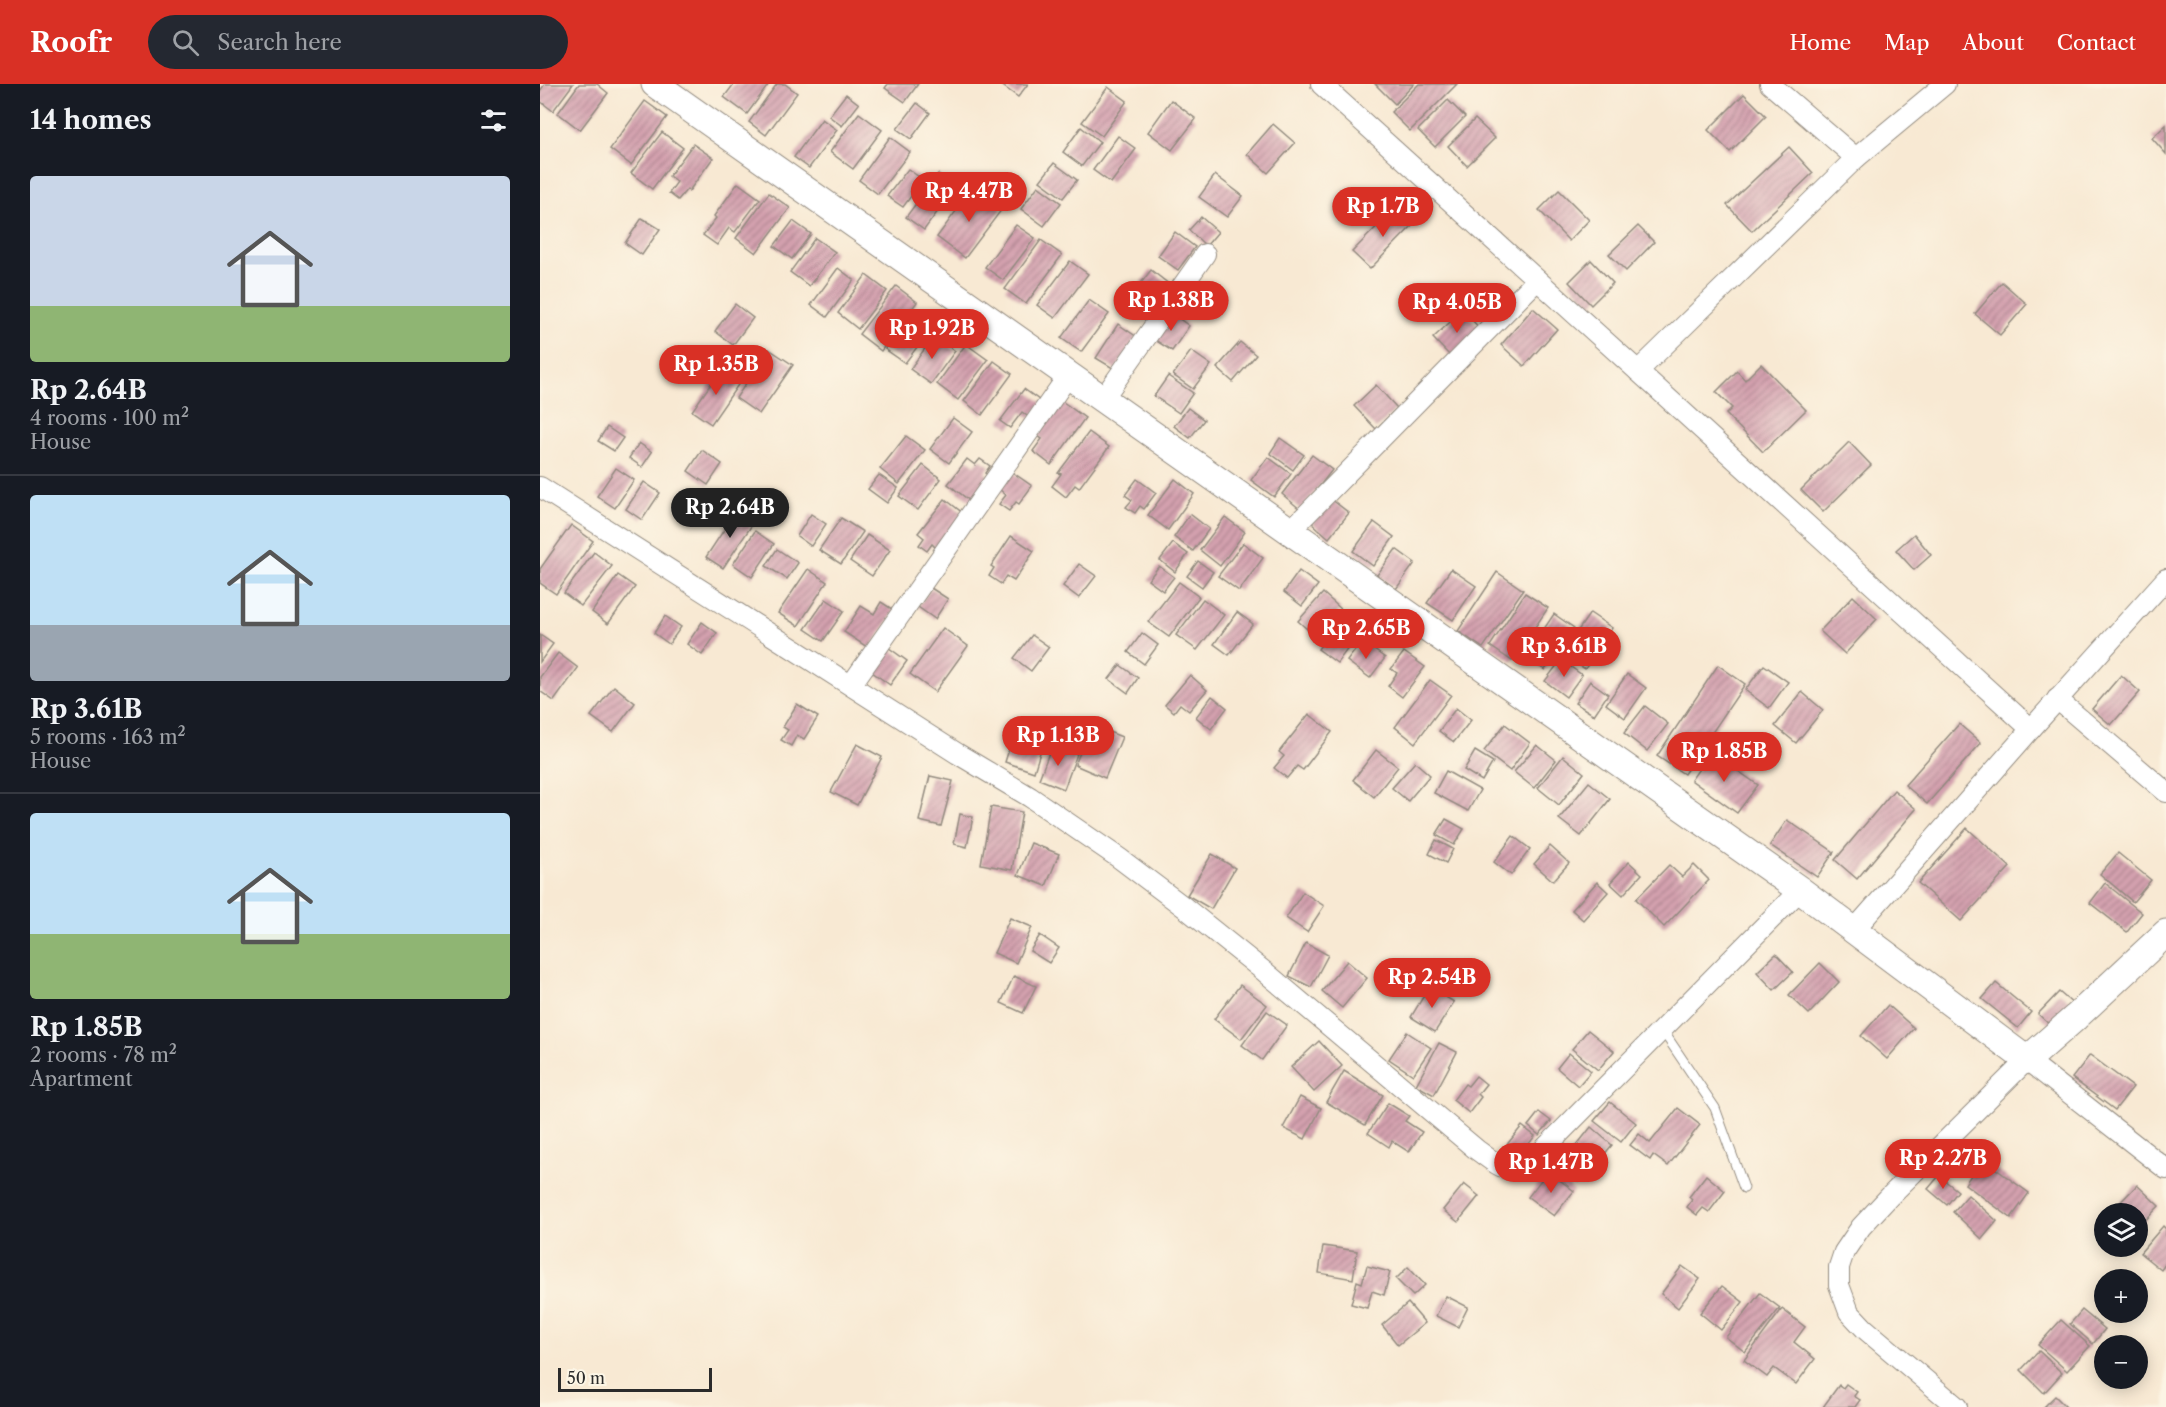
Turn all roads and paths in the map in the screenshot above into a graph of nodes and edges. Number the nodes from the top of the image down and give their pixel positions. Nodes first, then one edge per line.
1 (655, 84) edge
2 (1321, 84) edge
3 (1770, 84) edge
4 (1945, 84) edge
5 (1856, 158) junction
6 (1205, 254) dead end
7 (1537, 280) junction
8 (1638, 371) junction
9 (1068, 376) junction
10 (1102, 400) junction
11 (540, 488) edge
12 (1290, 531) junction
13 (2166, 579) edge
14 (850, 685) junction
15 (2057, 699) junction
16 (2031, 729) junction
17 (2166, 792) edge
18 (1800, 890) junction
19 (1854, 930) junction
20 (2166, 933) edge
21 (1663, 1031) junction
22 (2027, 1060) junction
23 (2166, 1168) edge
24 (1744, 1188) dead end
25 (1957, 1407) edge

1 - 9 street
2 - 7 street
3 - 5 street
4 - 5 street
5 - 8 street
6 - 10 street
7 - 8 street
7 - 12 street
8 - 16 street
9 - 10 street
9 - 14 street
10 - 12 street
11 - 14 street
12 - 18 street
13 - 15 street
14 - 21 street
15 - 16 street
15 - 17 street
16 - 19 street
18 - 19 street
18 - 21 street
19 - 22 street
20 - 22 street
21 - 24 lane
22 - 23 street
22 - 25 street

